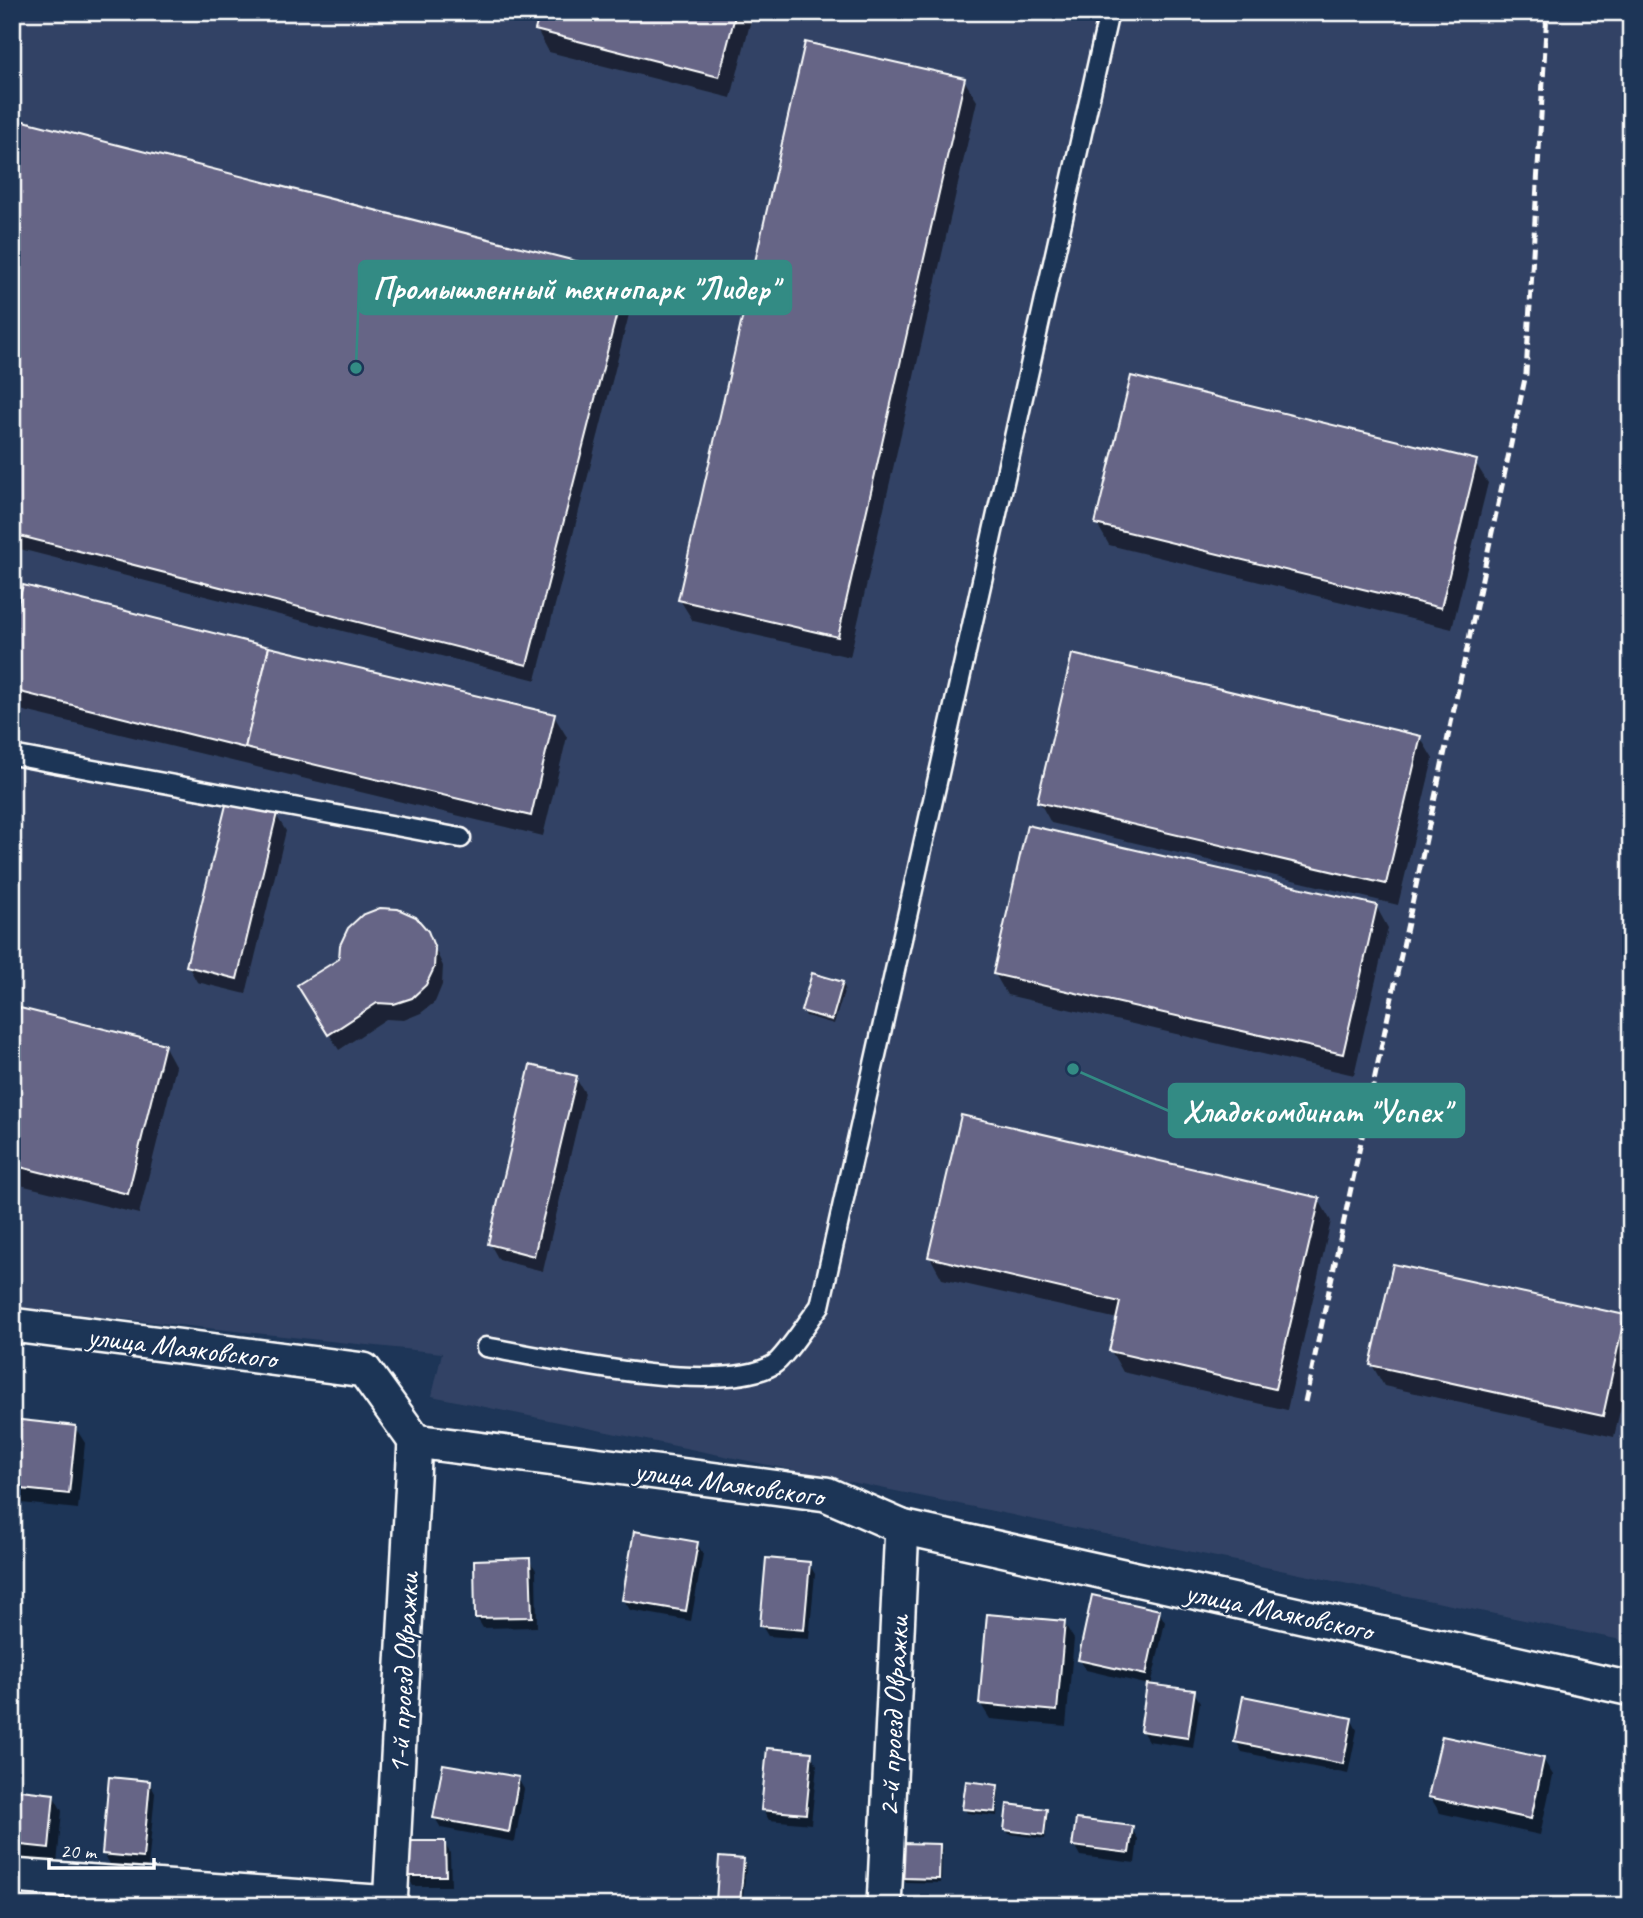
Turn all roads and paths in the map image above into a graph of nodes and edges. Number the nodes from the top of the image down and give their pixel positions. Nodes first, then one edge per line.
1 (1109, 12) edge
2 (12, 755) edge
3 (461, 838) dead end
4 (12, 1325) edge
5 (486, 1347) dead end
6 (415, 1441) junction
7 (902, 1527) junction
8 (1631, 1689) edge
9 (12, 1876) edge
10 (390, 1904) edge
11 (884, 1906) edge

1 - 5 lane
2 - 3 lane
4 - 6 street, улица Маяковского
6 - 7 street, улица Маяковского
6 - 10 street, 1-й проезд Овражки
7 - 8 street, улица Маяковского
7 - 11 street, 2-й проезд Овражки
9 - 10 street

